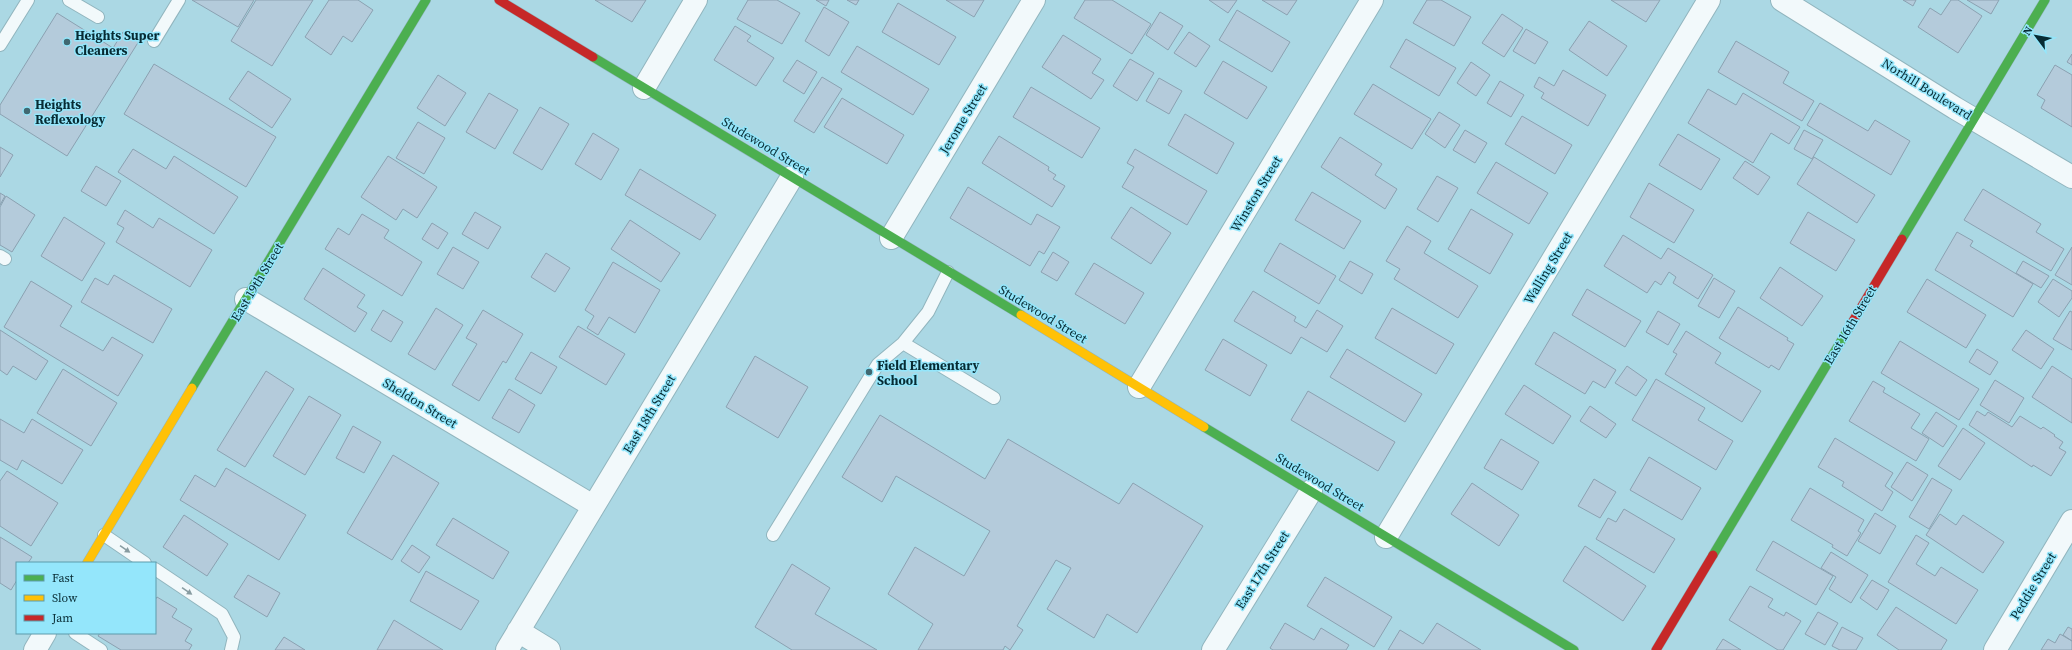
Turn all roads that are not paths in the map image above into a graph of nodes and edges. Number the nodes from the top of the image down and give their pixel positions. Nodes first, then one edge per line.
1 (28, 0) edge
2 (69, 0) edge
3 (179, 0) edge
4 (426, 0) edge
5 (499, 0) edge
6 (696, 0) edge
7 (1034, 0) edge
8 (1372, 0) edge
9 (1709, 0) edge
10 (1782, 0) edge
11 (2045, 0) edge
12 (98, 17) dead end
13 (154, 41) dead end
14 (0, 45) edge
15 (644, 88) junction
16 (1973, 118) junction
17 (792, 177) junction
18 (2072, 177) edge
19 (891, 238) junction
20 (948, 272) junction
21 (246, 299) junction
22 (903, 343) junction
23 (1139, 387) junction
24 (994, 398) dead end
25 (1311, 491) junction
26 (593, 506) junction
27 (2072, 521) edge
28 (104, 535) junction
29 (773, 535) dead end
30 (1386, 537) junction
31 (89, 562) edge
32 (144, 562) edge
33 (156, 570) edge
34 (518, 631) junction
35 (44, 634) edge
36 (77, 634) edge
37 (1567, 648) edge
38 (35, 650) edge
39 (101, 650) edge
40 (231, 650) edge
41 (506, 650) edge
42 (549, 650) edge
43 (1213, 650) edge
44 (1656, 650) edge
45 (1994, 650) edge

1 - 14 lane
2 - 12 lane
3 - 13 lane
4 - 21 street, East 19th Street
5 - 15 street, Studewood Street
6 - 15 street
7 - 19 street, Jerome Street
8 - 23 street, Winston Street
9 - 30 street, Walling Street
10 - 16 street, Norhill Boulevard
11 - 16 street, East 16th Street
15 - 17 street, Studewood Street
16 - 18 street, Norhill Boulevard
16 - 44 street, East 16th Street
17 - 19 street, Studewood Street
17 - 26 street, East 18th Street
19 - 20 street, Studewood Street
20 - 22 lane
20 - 23 street, Studewood Street
21 - 26 street, Sheldon Street
21 - 28 street, East 19th Street
22 - 24 lane
22 - 29 lane
23 - 25 street, Studewood Street
25 - 30 street, Studewood Street
25 - 43 street, East 17th Street
26 - 34 street, East 18th Street
27 - 45 street, Peddie Street
28 - 31 street, East 19th Street
28 -> 32 lane
30 - 37 street, Studewood Street
33 -> 40 lane
34 - 41 street, East 18th Street
34 - 42 street
35 - 38 street
36 - 39 lane

